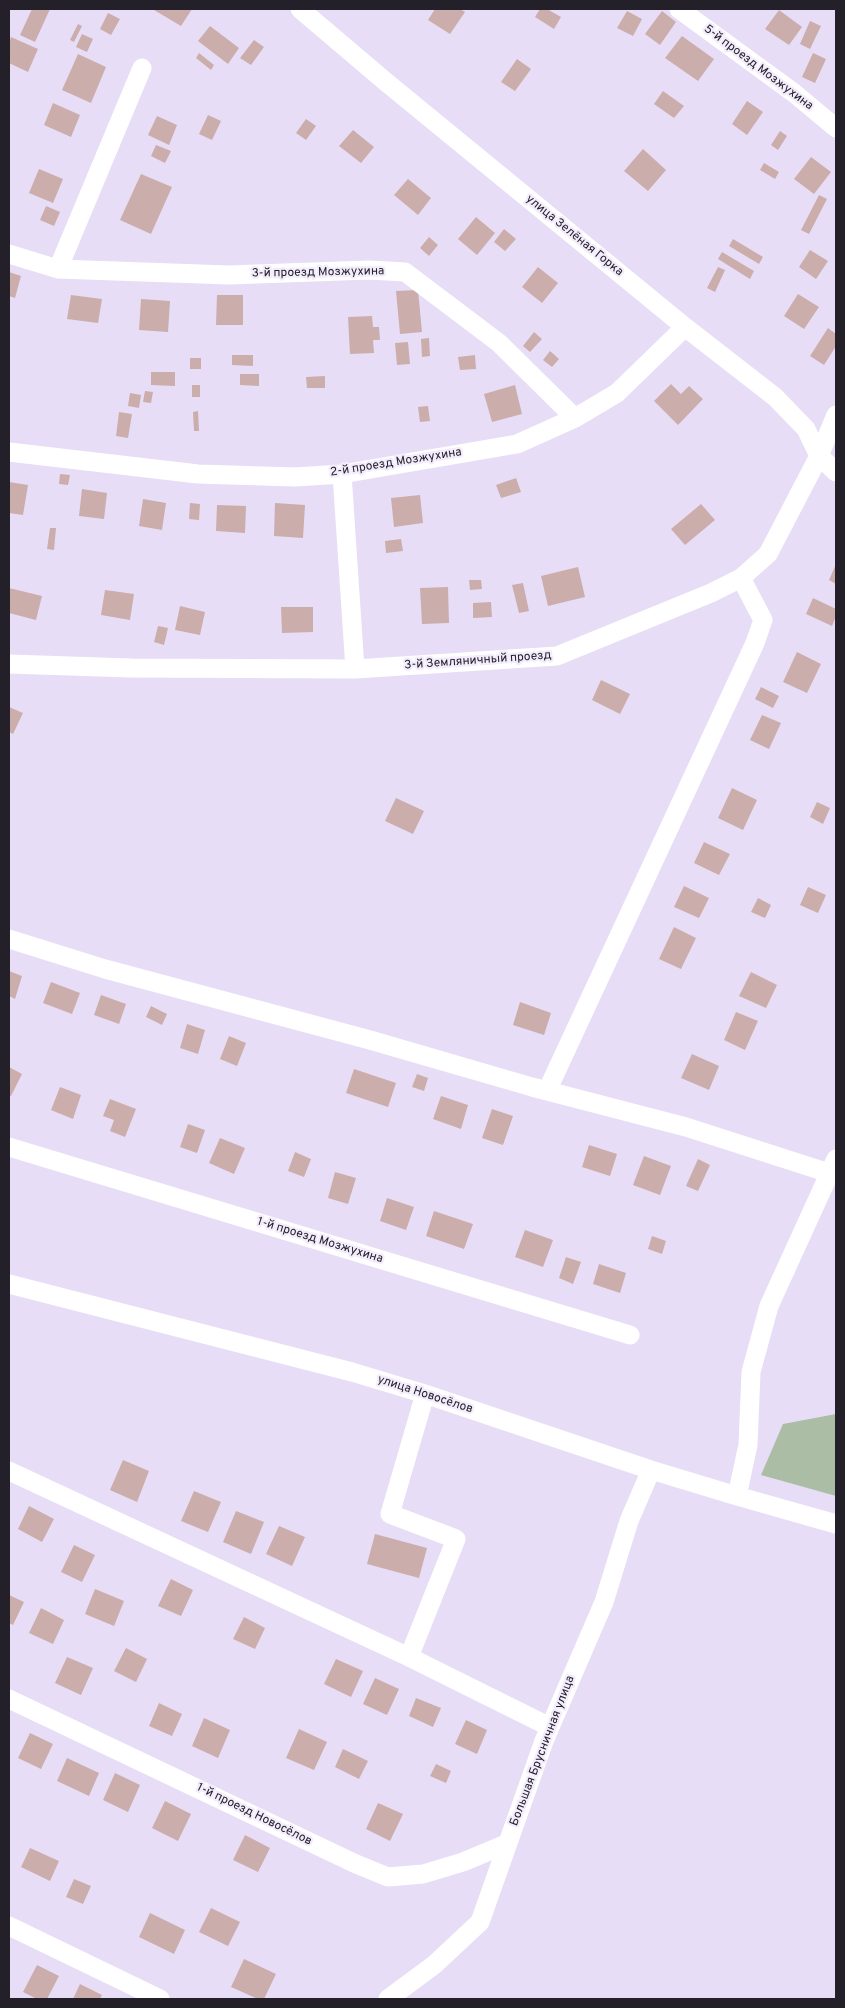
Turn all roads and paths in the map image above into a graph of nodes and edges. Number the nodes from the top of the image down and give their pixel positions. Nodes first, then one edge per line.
1 (300, 9) edge
2 (679, 9) edge
3 (142, 68) dead end
4 (836, 128) edge
5 (9, 254) edge
6 (58, 268) junction
7 (685, 327) junction
8 (836, 415) edge
9 (575, 418) junction
10 (9, 452) edge
11 (819, 456) junction
12 (836, 472) edge
13 (342, 474) junction
14 (741, 578) junction
15 (9, 664) edge
16 (355, 670) junction
17 (9, 939) edge
18 (547, 1091) junction
19 (9, 1147) edge
20 (832, 1166) edge
21 (9, 1284) edge
22 (630, 1335) dead end
23 (425, 1394) junction
24 (651, 1470) junction
25 (9, 1471) edge
26 (737, 1496) junction
27 (836, 1524) edge
28 (409, 1657) junction
29 (9, 1699) edge
30 (550, 1727) junction
31 (506, 1844) junction
32 (9, 1926) edge
33 (160, 1999) edge
34 (388, 1999) edge

1 - 7 street, улица Зелёная Горка
2 - 4 street, 5-й проезд Мозжухина
3 - 6 street
5 - 6 street, 3-й проезд Мозжухина
6 - 9 street, 3-й проезд Мозжухина
7 - 9 street, 2-й проезд Мозжухина
7 - 11 street, улица Зелёная Горка
8 - 11 street, 3-й Земляничный проезд
9 - 13 street, 2-й проезд Мозжухина
10 - 13 street, 2-й проезд Мозжухина
11 - 12 street, улица Зелёная Горка
11 - 14 street, 3-й Земляничный проезд
13 - 16 street
14 - 16 street, 3-й Земляничный проезд
14 - 18 street
15 - 16 street, 3-й Земляничный проезд
17 - 18 street
18 - 20 street
19 - 22 street, 1-й проезд Мозжухина
20 - 26 street
21 - 23 street, улица Новосёлов
23 - 24 street, улица Новосёлов
23 - 28 street
24 - 26 street, улица Новосёлов
24 - 30 street, Большая Брусничная улица
25 - 28 street
26 - 27 street, улица Новосёлов
28 - 30 street
29 - 31 street, 1-й проезд Новосёлов
30 - 31 street, Большая Брусничная улица
31 - 34 street, Большая Брусничная улица
32 - 33 street

